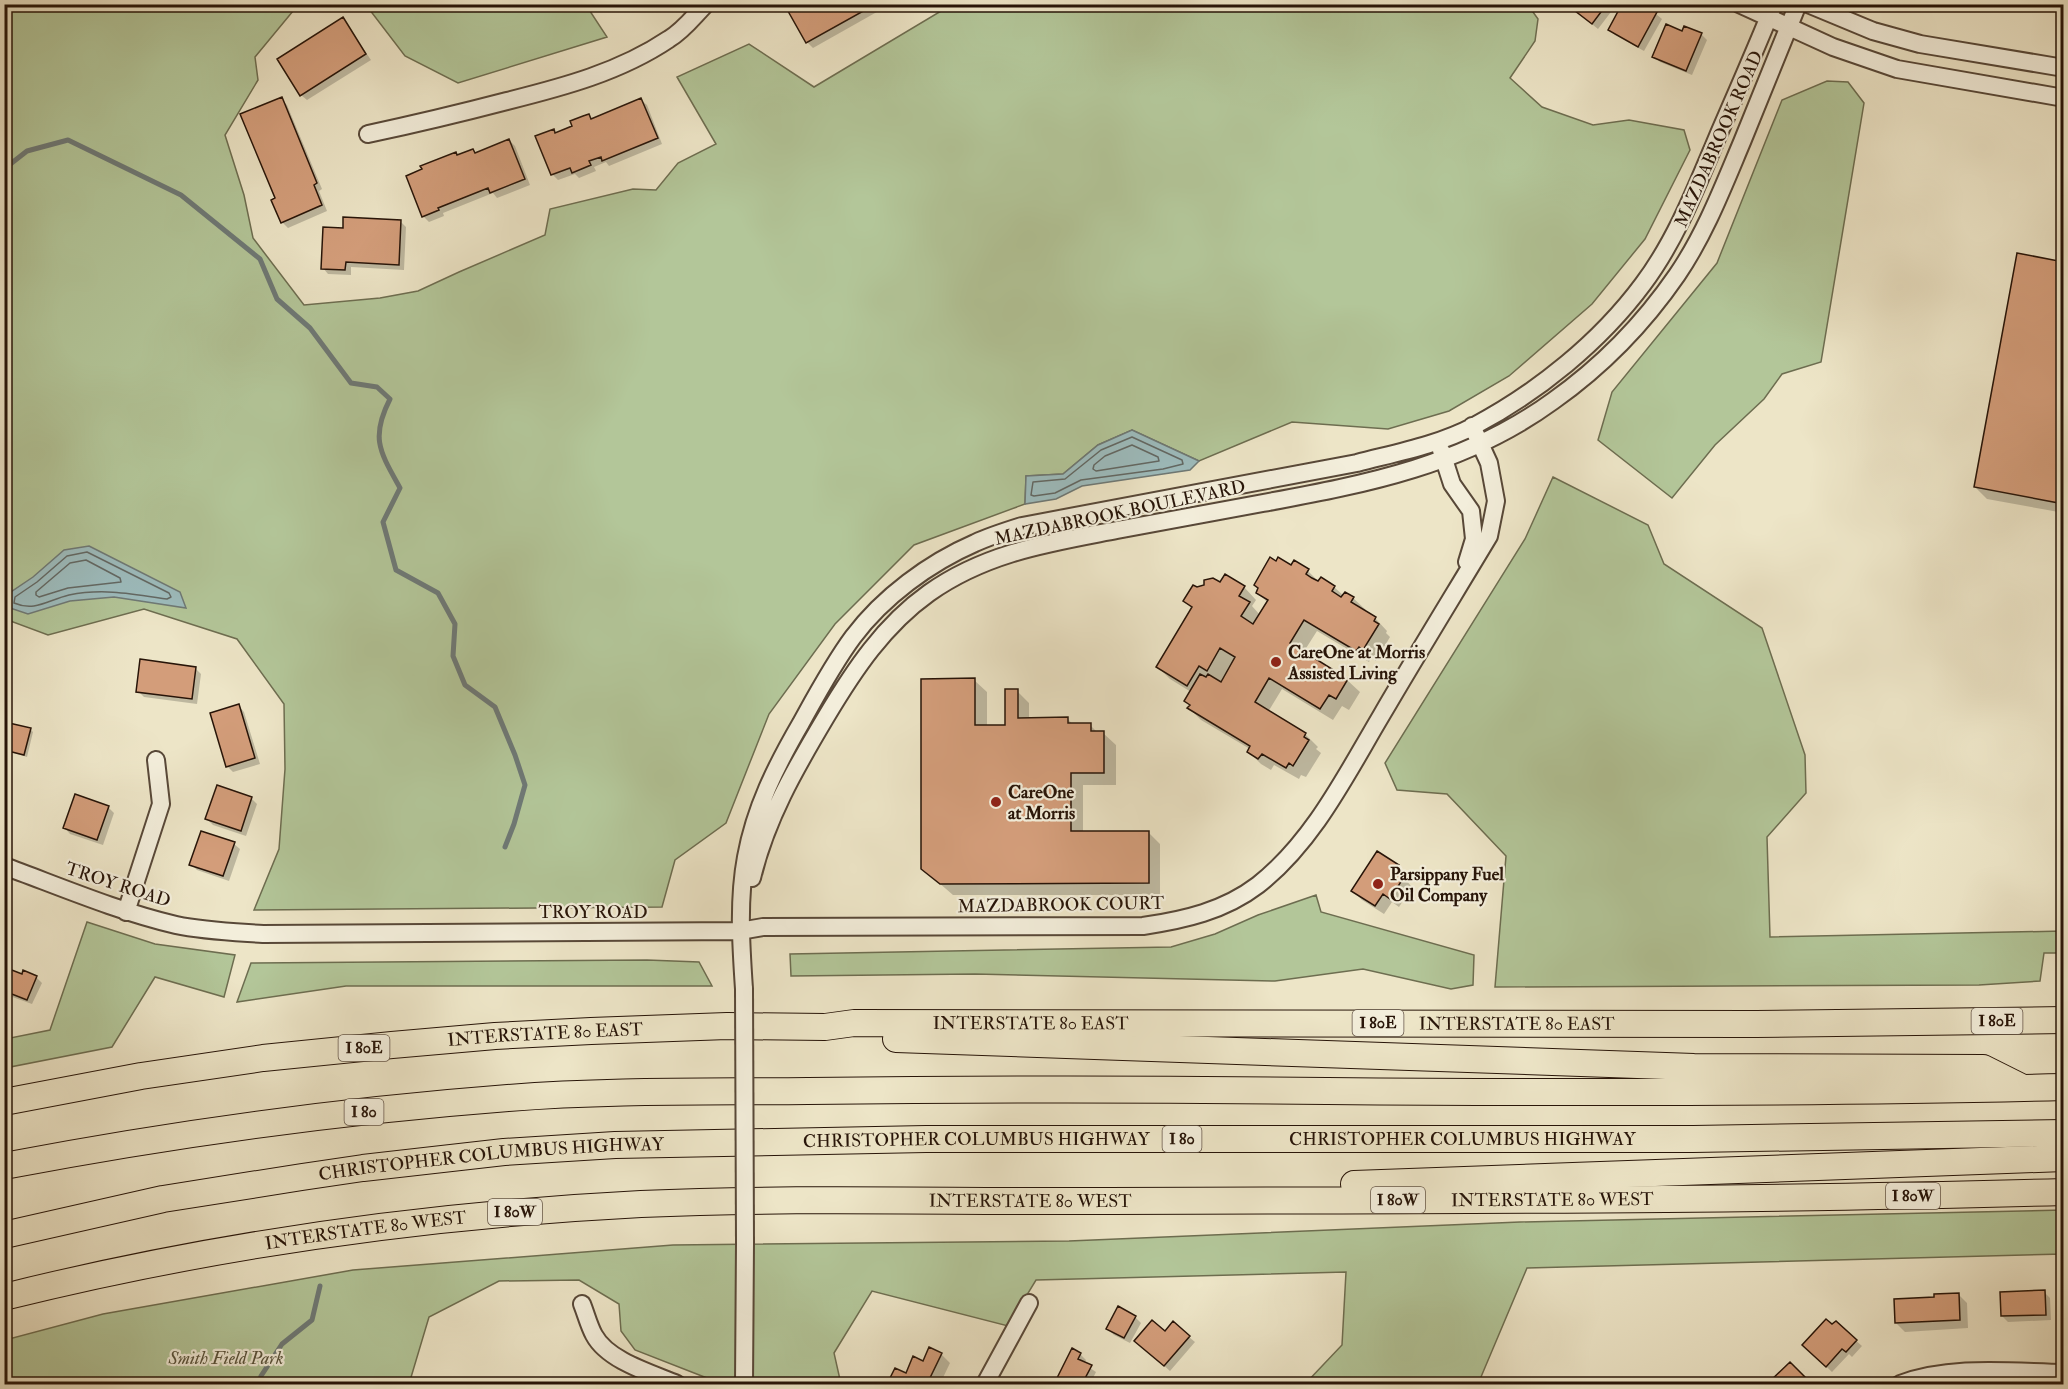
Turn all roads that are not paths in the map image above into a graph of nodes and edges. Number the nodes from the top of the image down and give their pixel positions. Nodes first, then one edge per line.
1 (706, 4) edge
2 (1739, 4) edge
3 (1798, 4) edge
4 (1808, 4) edge
5 (1772, 11) edge
6 (1789, 27) junction
7 (2064, 68) edge
8 (2064, 98) edge
9 (368, 134) dead end
10 (1472, 426) junction
11 (1438, 441) junction
12 (1482, 445) junction
13 (1444, 460) junction
14 (1462, 581) junction
15 (156, 760) dead end
16 (4, 866) edge
17 (126, 912) junction
18 (740, 931) junction
19 (2064, 1020) edge
20 (825, 1027) junction
21 (2064, 1087) edge
22 (2022, 1088) junction
23 (4, 1102) edge
24 (2064, 1133) edge
25 (2064, 1158) edge
26 (4, 1166) edge
27 (2064, 1192) edge
28 (1033, 1202) junction
29 (4, 1235) edge
30 (4, 1297) edge
31 (582, 1304) dead end
32 (1029, 1304) dead end
33 (2064, 1373) edge
34 (677, 1384) edge
35 (744, 1384) edge
36 (985, 1384) edge
37 (1900, 1384) edge

1 - 9 street
2 - 5 street
3 - 6 street, MAZDABROOK ROAD
4 - 7 street
5 - 6 street
5 - 10 street, MAZDABROOK ROAD
6 - 8 street
6 - 12 street, MAZDABROOK ROAD
10 - 11 street, MAZDABROOK ROAD
10 - 12 street, MAZDABROOK COURT
11 - 13 street, MAZDABROOK COURT
11 - 18 street, MAZDABROOK BOULEVARD
12 - 13 street, MAZDABROOK ROAD
12 - 14 street, MAZDABROOK COURT
13 - 14 street, MAZDABROOK COURT
13 - 18 street, MAZDABROOK BOULEVARD
14 - 18 street, MAZDABROOK COURT
15 - 17 street
16 - 17 street, TROY ROAD
17 - 18 street, TROY ROAD
18 - 35 street, bridge
19 - 20 highway, INTERSTATE 80 EAST / I 80E
20 - 22 highway
20 - 23 highway, INTERSTATE 80 EAST / I 80E
21 - 22 highway, I 80
22 - 26 highway, I 80
24 - 29 highway, CHRISTOPHER COLUMBUS HIGHWAY / I 80
25 - 28 highway
27 - 28 highway, INTERSTATE 80 WEST / I 80W
28 - 30 highway, INTERSTATE 80 WEST / I 80W
31 - 34 street
32 - 36 street
33 - 37 street

